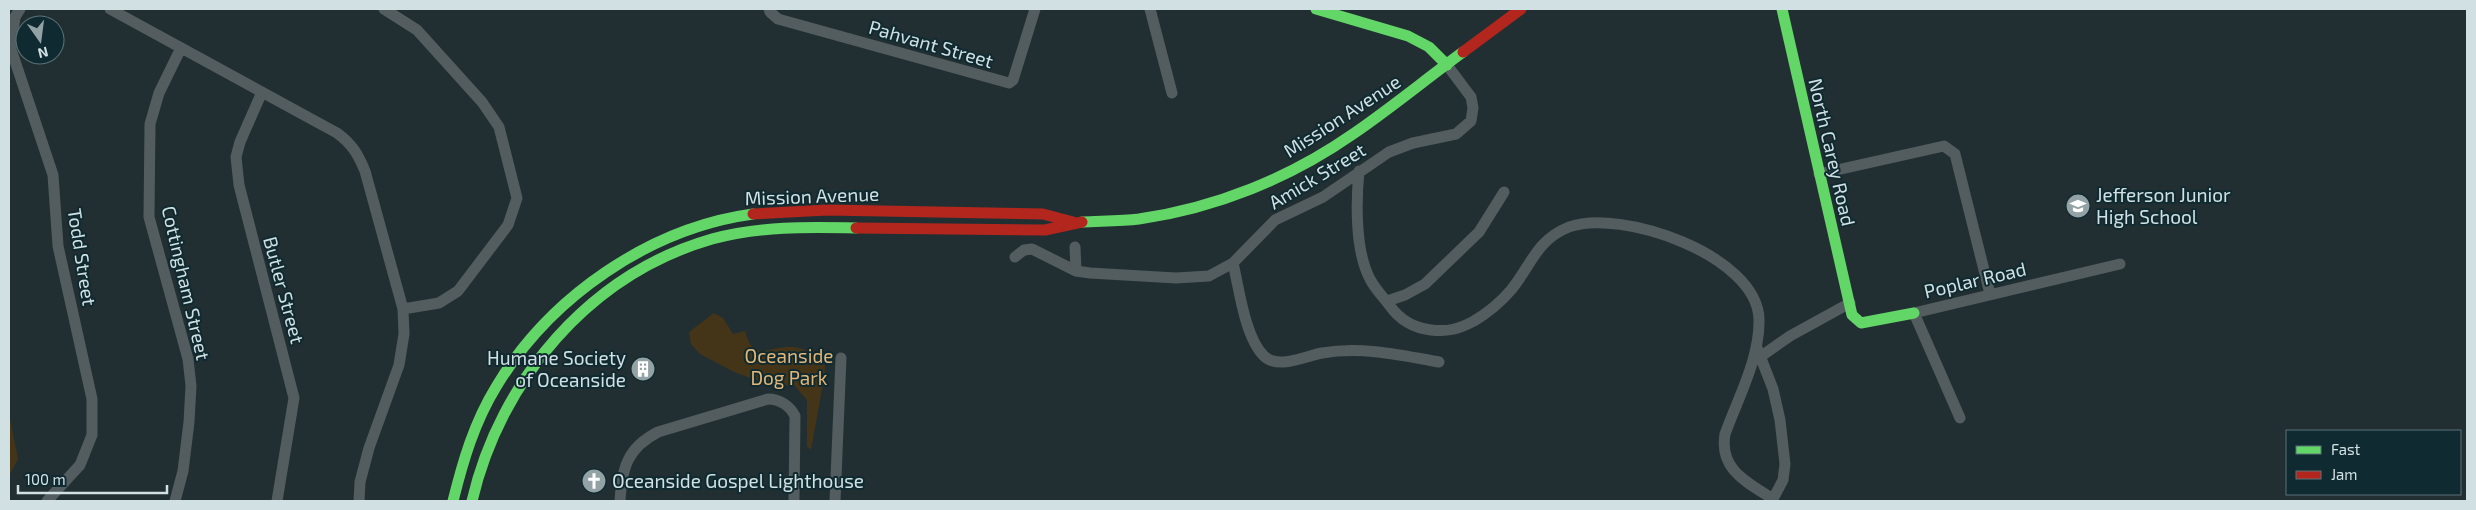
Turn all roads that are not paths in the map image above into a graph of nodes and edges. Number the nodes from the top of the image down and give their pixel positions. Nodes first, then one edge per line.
1 (20, 9) edge
2 (110, 9) edge
3 (384, 9) edge
4 (769, 9) edge
5 (1035, 9) edge
6 (1150, 9) edge
7 (1316, 9) edge
8 (1521, 9) edge
9 (1782, 9) edge
10 (182, 48) junction
11 (1447, 65) junction
12 (262, 92) junction
13 (1172, 93) dead end
14 (1358, 171) junction
15 (1818, 174) junction
16 (1504, 192) dead end
17 (1074, 222) junction
18 (1075, 247) dead end
19 (1015, 256) dead end
20 (1233, 263) junction
21 (2120, 264) dead end
22 (1076, 271) junction
23 (1990, 294) junction
24 (1387, 301) junction
25 (1850, 303) junction
26 (403, 309) junction
27 (1914, 312) junction
28 (1759, 352) junction
29 (841, 358) dead end
30 (1439, 362) dead end
31 (1960, 418) dead end
32 (47, 501) edge
33 (175, 501) edge
34 (278, 501) edge
35 (359, 501) edge
36 (453, 501) edge
37 (472, 501) edge
38 (620, 501) edge
39 (794, 501) edge
40 (835, 501) edge

1 - 32 street, Todd Street
2 - 10 street
3 - 26 street
4 - 5 street, Pahvant Street
6 - 13 street
7 - 11 main road
8 - 11 main road, Mission Avenue
9 - 15 main road, North Carey Road
10 - 12 street
10 - 33 street, Cottingham Street
11 - 14 street, Amick Street
11 - 17 main road, Mission Avenue
12 - 26 street
12 - 34 street, Butler Street
14 - 20 street, Amick Street
14 - 24 street
15 - 23 street
15 - 25 main road, North Carey Road
16 - 24 street
17 - 36 main road, Mission Avenue
17 - 37 main road, Mission Avenue
18 - 22 street
19 - 22 street, Amick Street
20 - 22 street, Amick Street
20 - 30 street
21 - 23 street, Poplar Road
23 - 27 street, Poplar Road
24 - 28 street
25 - 27 main road, Poplar Road
25 - 28 street
26 - 35 street
27 - 31 street
28 - 28 street
29 - 40 street
38 - 39 street

